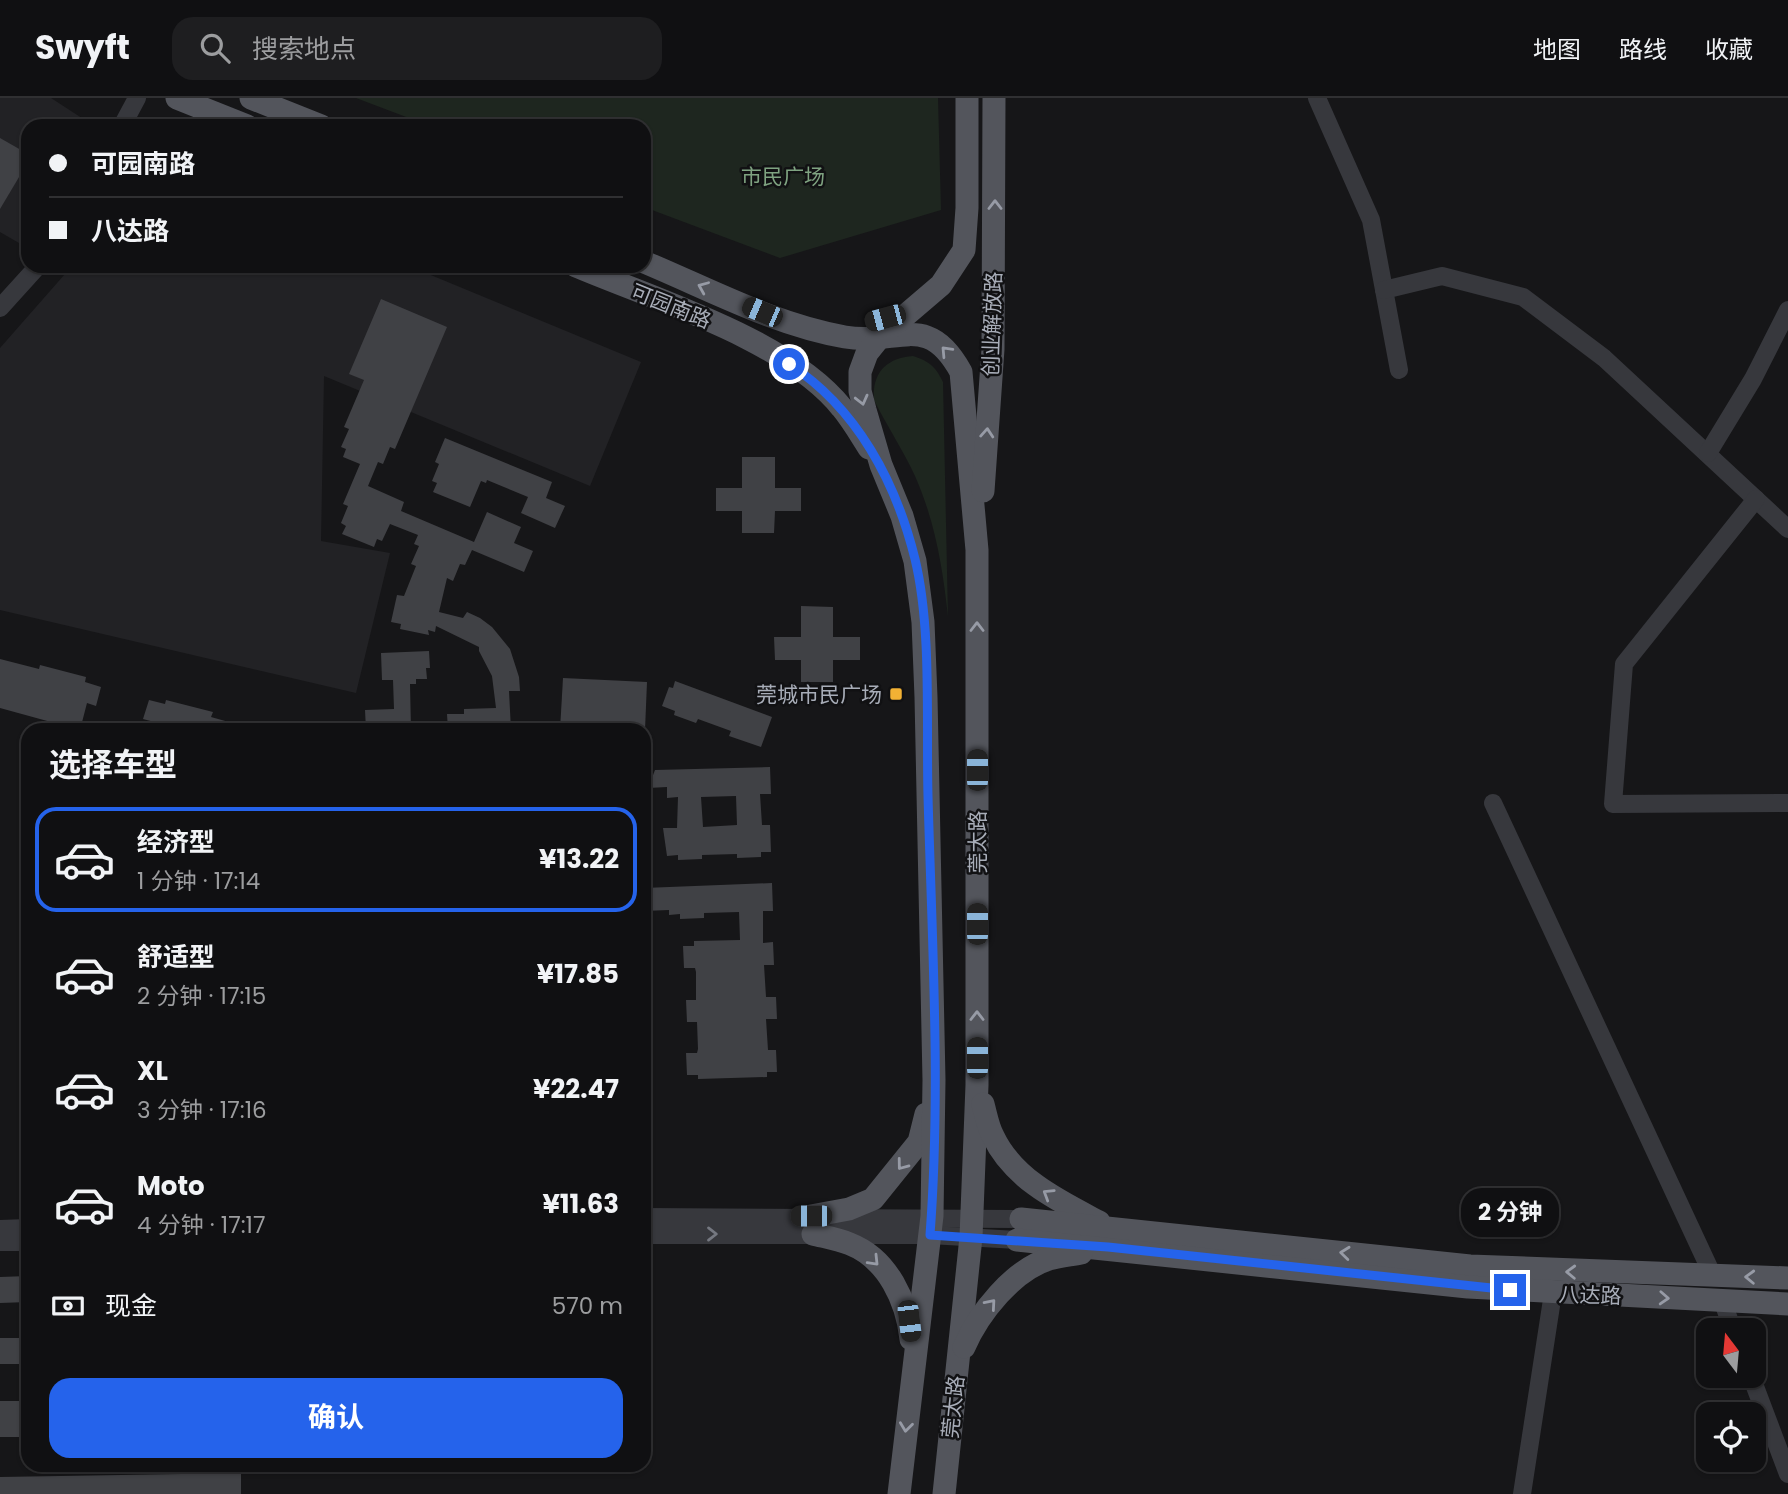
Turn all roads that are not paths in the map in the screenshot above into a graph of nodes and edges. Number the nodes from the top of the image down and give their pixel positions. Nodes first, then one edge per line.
1 (137, 98) edge
2 (177, 98) edge
3 (251, 98) edge
4 (261, 98) edge
5 (967, 98) edge
6 (993, 98) edge
7 (1317, 98) edge
8 (203, 99) edge
9 (289, 113) junction
10 (126, 119) edge
11 (231, 119) edge
12 (237, 119) edge
13 (304, 119) edge
14 (651, 265) edge
15 (32, 273) edge
16 (593, 273) edge
17 (1384, 290) junction
18 (0, 308) edge
19 (1788, 310) edge
20 (906, 313) junction
21 (814, 330) junction
22 (879, 338) junction
23 (1399, 370) dead end
24 (1708, 453) junction
25 (881, 465) junction
26 (1756, 499) junction
27 (1788, 529) edge
28 (977, 550) junction
29 (1493, 803) dead end
30 (1788, 803) edge
31 (934, 1080) junction
32 (977, 1084) junction
33 (651, 1217) edge
34 (812, 1225) junction
35 (931, 1226) junction
36 (972, 1227) junction
37 (21, 1228) edge
38 (0, 1229) edge
39 (1019, 1229) joint
40 (651, 1235) edge
41 (1108, 1237) junction
42 (0, 1242) edge
43 (21, 1242) edge
44 (1713, 1276) junction
45 (1788, 1278) edge
46 (1553, 1293) junction
47 (1722, 1300) junction
48 (1788, 1304) edge
49 (1729, 1318) edge
50 (914, 1360) junction
51 (958, 1363) junction
52 (1756, 1388) edge
53 (1788, 1474) edge
54 (898, 1494) edge
55 (944, 1494) edge
56 (1522, 1494) edge

1 - 10 street
2 - 11 main road
3 - 9 main road
4 - 9 main road
5 - 20 main road
28 -> 6 main road, 创业解放路
7 - 17 street
8 - 12 main road
9 - 13 main road
21 -> 14 main road, 可园南路
15 - 18 street
16 - 25 main road, 可园南路
17 - 23 street
17 - 24 street
19 - 24 street
20 - 21 main road
20 - 22 main road
21 - 22 main road, 可园南路
22 -> 25 main road
28 -> 22 main road, 莞太路
24 - 26 street
25 - 31 main road, 莞太路
26 - 27 street
26 - 30 street
32 -> 28 main road, 莞太路
29 - 44 street
31 -> 34 main road
31 - 35 main road, 莞太路
32 - 36 main road, 莞太路
41 -> 32 main road
33 - 34 street
34 - 35 street
40 -> 34 street
34 -> 50 main road
35 - 36 street
35 - 50 main road, 莞太路
36 - 39 street
36 - 51 main road, 莞太路
37 - 38 street
39 - 41 main road, 八达路
44 -> 41 main road, 八达路
41 - 46 main road, 八达路
51 -> 41 main road
42 - 43 street
45 -> 44 main road, 八达路
46 -> 47 main road, 八达路
46 - 56 street
47 - 48 main road, 八达路
47 - 49 street
50 -> 54 main road, 莞太路
51 - 55 main road, 莞太路
52 - 53 street

